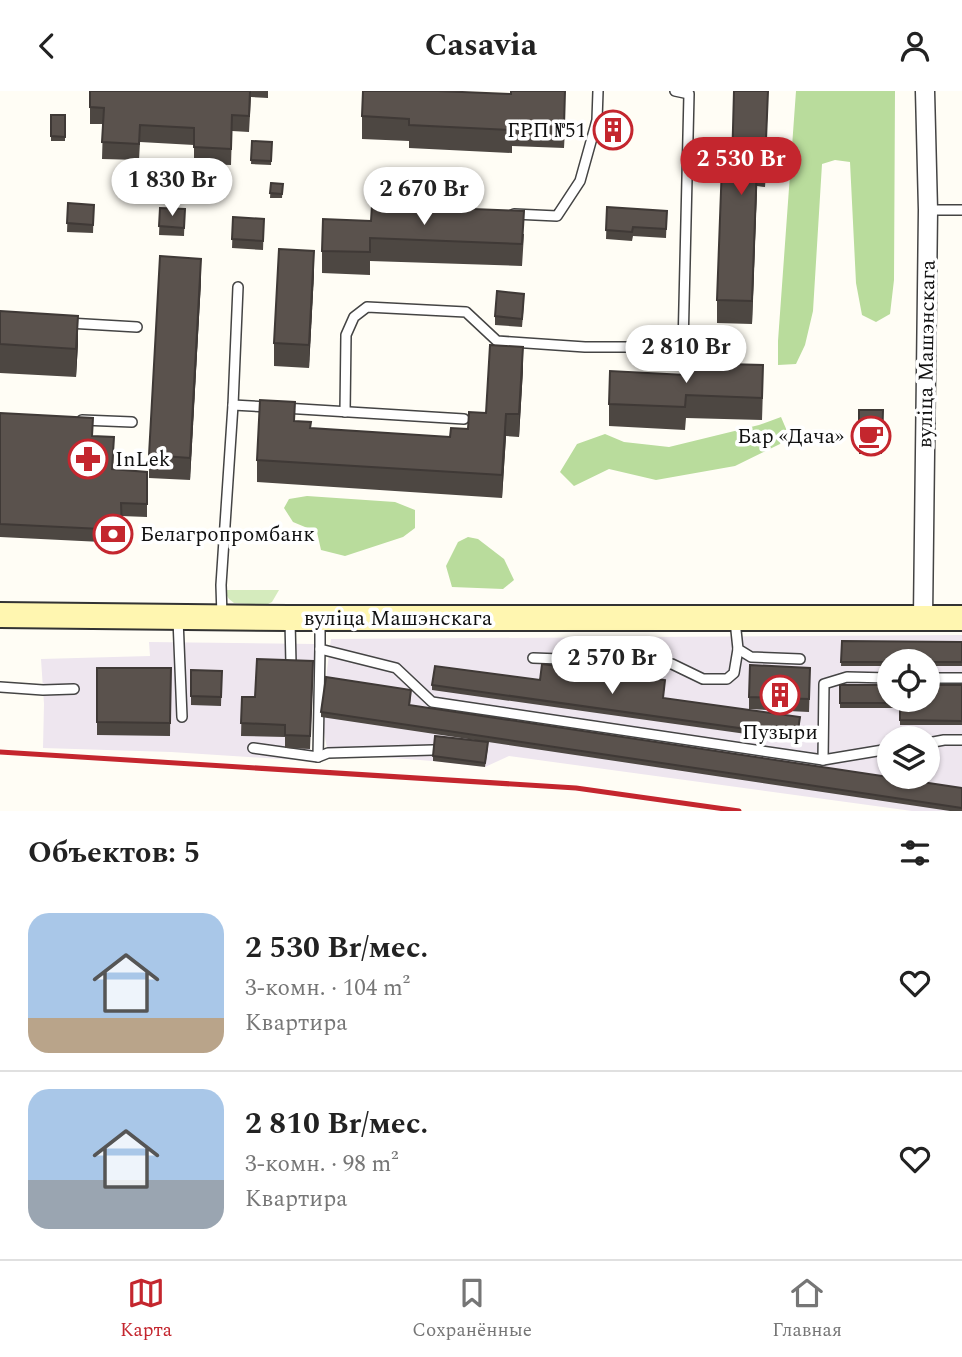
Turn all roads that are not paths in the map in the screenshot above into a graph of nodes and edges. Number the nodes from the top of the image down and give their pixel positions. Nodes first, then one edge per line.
1 (598, 91) edge
2 (675, 91) edge
3 (925, 91) edge
4 (928, 210) junction
5 (962, 210) edge
6 (503, 213) edge
7 (239, 287) dead end
8 (55, 323) edge
9 (137, 327) dead end
10 (683, 347) junction
11 (731, 350) dead end
12 (233, 405) junction
13 (345, 412) junction
14 (464, 419) dead end
15 (66, 420) edge
16 (132, 422) dead end
17 (0, 615) edge
18 (178, 617) junction
19 (222, 617) junction
20 (320, 617) junction
21 (923, 617) junction
22 (289, 618) junction
23 (962, 618) edge
24 (735, 619) junction
25 (320, 649) junction
26 (738, 649) junction
27 (533, 659) dead end
28 (800, 659) dead end
29 (291, 664) edge
30 (877, 678) edge
31 (940, 678) edge
32 (962, 678) edge
33 (0, 687) edge
34 (74, 689) dead end
35 (182, 717) dead end
36 (962, 740) edge
37 (940, 741) edge
38 (253, 748) dead end
39 (433, 750) edge
40 (877, 751) edge
41 (318, 757) junction
42 (823, 760) junction

1 - 6 lane
2 - 10 lane
3 - 4 street, вуліца Машэнскага
4 - 5 lane
4 - 21 street, вуліца Машэнскага
7 - 12 lane
8 - 9 lane
10 - 11 lane
10 - 13 lane
12 - 13 lane
12 - 19 lane
13 - 14 lane
15 - 16 lane
17 - 18 main road, вуліца Машэнскага
18 - 19 main road, вуліца Машэнскага
18 - 35 lane
19 - 22 main road, вуліца Машэнскага
20 - 22 main road, вуліца Машэнскага
20 - 24 main road, вуліца Машэнскага
20 - 25 lane
21 - 23 main road, вуліца Машэнскага
21 - 24 main road, вуліца Машэнскага
22 - 29 lane
24 - 26 lane
25 - 41 lane
25 - 42 lane
26 - 27 lane
26 - 28 lane
30 - 42 lane
31 - 32 lane
33 - 34 lane
36 - 37 lane
38 - 41 lane
39 - 41 lane
40 - 42 lane

